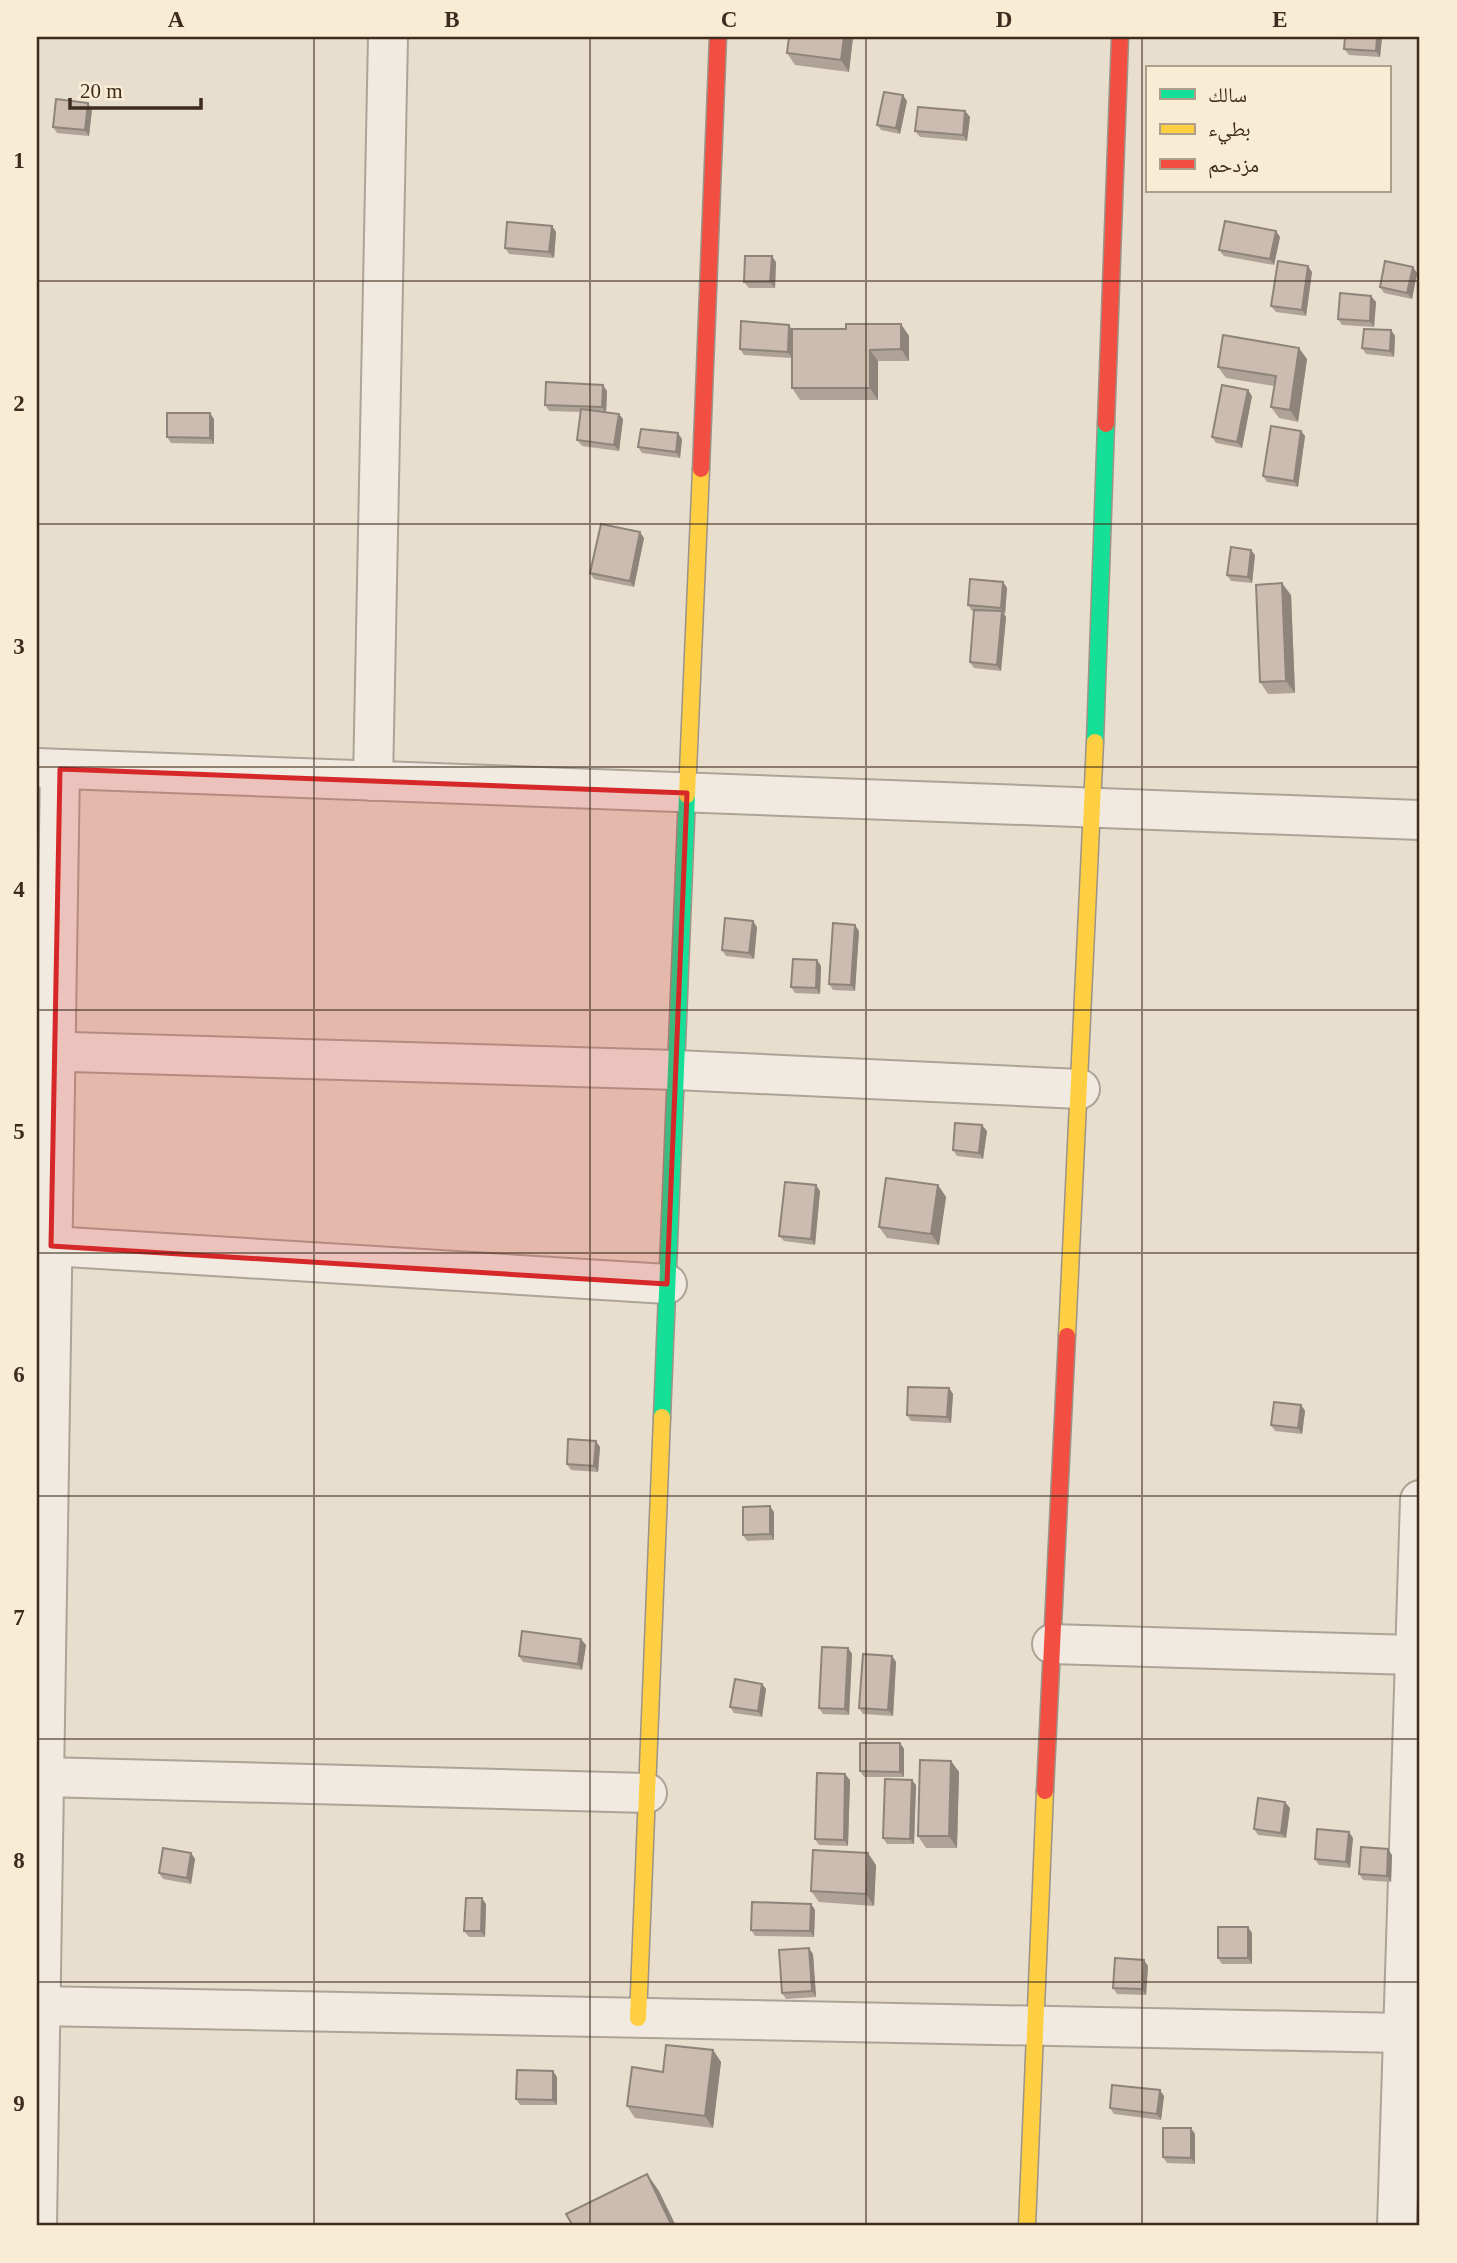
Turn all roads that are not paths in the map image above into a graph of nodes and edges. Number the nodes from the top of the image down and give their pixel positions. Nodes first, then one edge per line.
1 (388, 37) edge
2 (718, 37) edge
3 (1120, 37) edge
4 (48, 769) edge
5 (373, 781) junction
6 (687, 793) junction
7 (1093, 808) junction
8 (1420, 820) edge
9 (46, 1051) edge
10 (676, 1070) junction
11 (1080, 1089) junction
12 (51, 1246) junction
13 (667, 1284) junction
14 (1420, 1500) edge
15 (1052, 1644) junction
16 (1413, 1655) junction
17 (44, 1777) junction
18 (647, 1793) junction
19 (39, 2006) edge
20 (638, 2018) junction
21 (1035, 2026) junction
22 (1403, 2032) junction
23 (37, 2226) edge
24 (1027, 2226) edge
25 (1397, 2226) edge

1 - 5 street
2 - 6 street
3 - 7 street
4 - 5 street
4 - 9 street
5 - 6 street
6 - 7 street
6 - 10 street
7 - 8 street
7 - 11 street
9 - 10 street
9 - 12 street
10 - 11 street
10 - 13 street
11 - 15 street
12 - 13 street
12 - 17 street
13 - 18 street
14 - 16 street
15 - 16 street
15 - 21 street
16 - 22 street
17 - 18 street
17 - 19 street
18 - 20 street
19 - 20 street
19 - 23 street
20 - 21 street
21 - 22 street
21 - 24 street
22 - 25 street

